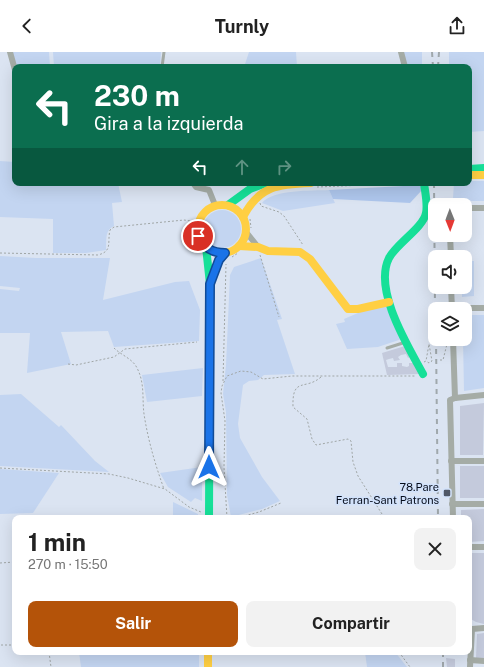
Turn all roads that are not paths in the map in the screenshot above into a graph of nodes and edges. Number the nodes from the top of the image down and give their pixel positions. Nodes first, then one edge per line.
1 (10, 52) edge
2 (164, 52) edge
3 (401, 52) edge
4 (13, 64) edge
5 (162, 64) edge
6 (404, 64) edge
7 (484, 168) edge
8 (472, 169) edge
9 (472, 175) edge
10 (484, 175) edge
11 (195, 186) edge
12 (258, 186) edge
13 (275, 186) edge
14 (424, 186) edge
15 (215, 205) junction
16 (228, 205) junction
17 (472, 208) edge
18 (484, 208) edge
19 (246, 216) junction
20 (249, 231) junction
21 (206, 247) junction
22 (258, 247) junction
23 (239, 249) junction
24 (227, 257) junction
25 (210, 284) junction
26 (390, 302) junction
27 (472, 308) edge
28 (484, 308) edge
29 (407, 341) junction
30 (453, 346) edge
31 (387, 348) dead end
32 (424, 374) road end
33 (484, 394) edge
34 (453, 399) junction
35 (451, 461) junction
36 (484, 461) edge
37 (452, 504) junction
38 (484, 504) edge
39 (209, 515) edge
40 (452, 515) edge
41 (472, 547) edge
42 (484, 547) edge
43 (472, 628) edge
44 (484, 628) edge
45 (208, 655) edge
46 (470, 655) edge
47 (470, 660) junction
48 (484, 661) edge
49 (208, 667) edge
50 (470, 667) edge

1 - 4 street
2 - 5 lane
3 - 6 street
7 - 8 street
9 - 10 street
11 - 15 street
12 - 16 street
13 - 19 street
14 - 26 street
15 - 16 street
15 - 21 street
16 - 19 street
17 - 18 street
19 - 20 street
20 - 22 street
20 - 23 street
21 - 24 street
21 - 25 street
22 - 23 street
22 - 26 street
23 - 24 street
24 - 25 street
25 - 39 street
26 - 29 street
27 - 28 street
29 - 31 lane
29 - 32 street
30 - 34 street
33 - 34 street
34 - 35 street
35 - 36 street
35 - 37 street
37 - 38 street
37 - 40 street
41 - 42 street
43 - 44 street
45 - 49 street
46 - 47 street
47 - 48 street
47 - 50 street

